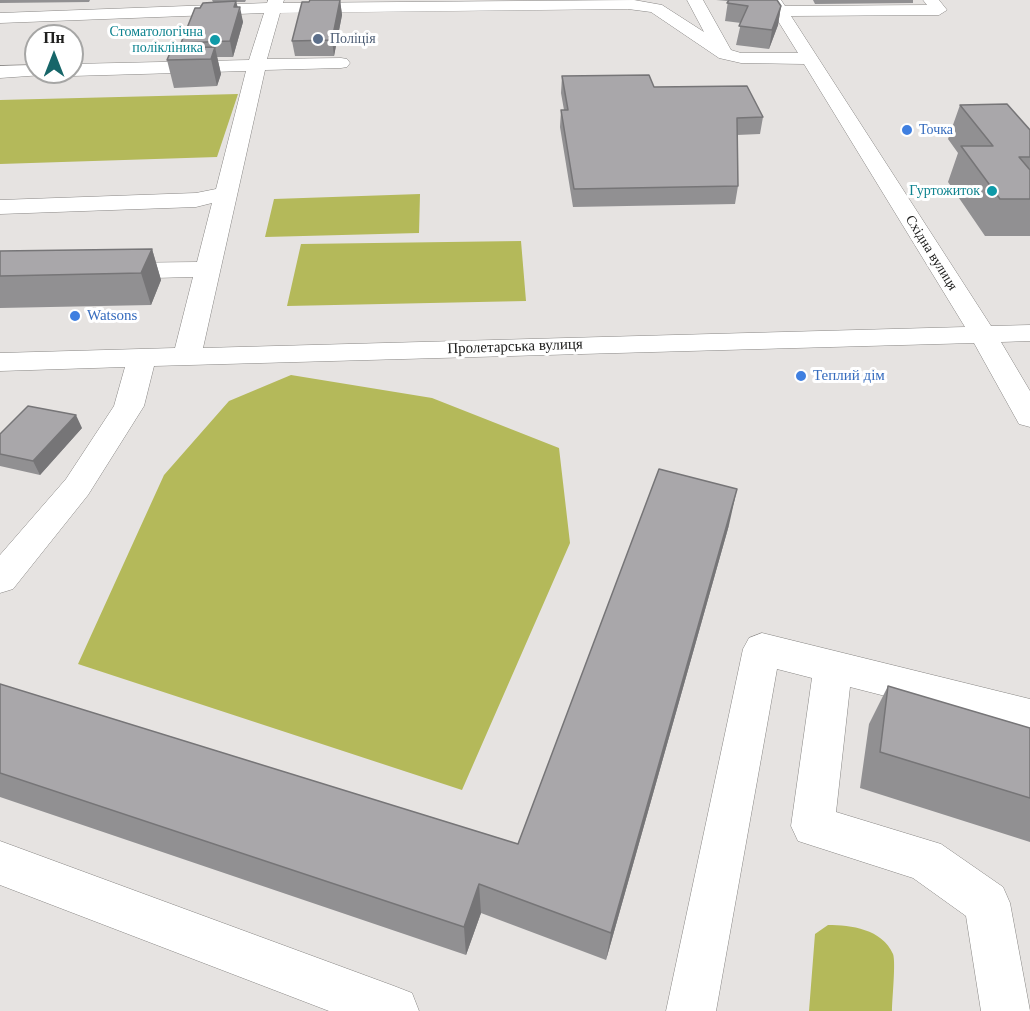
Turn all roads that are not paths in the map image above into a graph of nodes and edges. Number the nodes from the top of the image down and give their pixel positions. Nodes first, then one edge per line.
1 (695, 0) edge
2 (931, 0) edge
3 (275, 4) edge
4 (776, 5) edge
5 (199, 6) edge
6 (0, 18) edge
7 (725, 54) junction
8 (341, 63) dead end
9 (818, 63) junction
10 (257, 64) junction
11 (84, 70) edge
12 (24, 71) edge
13 (0, 72) edge
14 (226, 193) junction
15 (0, 207) edge
16 (209, 269) junction
17 (93, 271) edge
18 (1030, 333) edge
19 (982, 334) junction
20 (187, 356) junction
21 (142, 358) junction
22 (0, 362) edge
23 (1030, 417) edge
24 (0, 579) edge
25 (833, 667) junction
26 (1030, 716) edge
27 (0, 863) edge
28 (394, 1011) edge
29 (691, 1011) edge
30 (1006, 1011) edge

1 - 7 street
2 - 4 street
3 - 5 street
3 - 7 street
3 - 10 street
4 - 9 street, Східна вулиця
5 - 6 street
7 - 9 street
8 - 10 street
9 - 19 street, Східна вулиця
10 - 11 street
10 - 14 street
12 - 13 street
14 - 15 street
14 - 16 street
16 - 17 street
16 - 20 street
18 - 19 street, Пролетарська вулиця
19 - 20 street, Пролетарська вулиця
19 - 23 street, Східна вулиця
20 - 21 street, Пролетарська вулиця
21 - 22 street, Пролетарська вулиця
21 - 24 street
25 - 26 street
25 - 29 street
25 - 30 street
27 - 28 street

